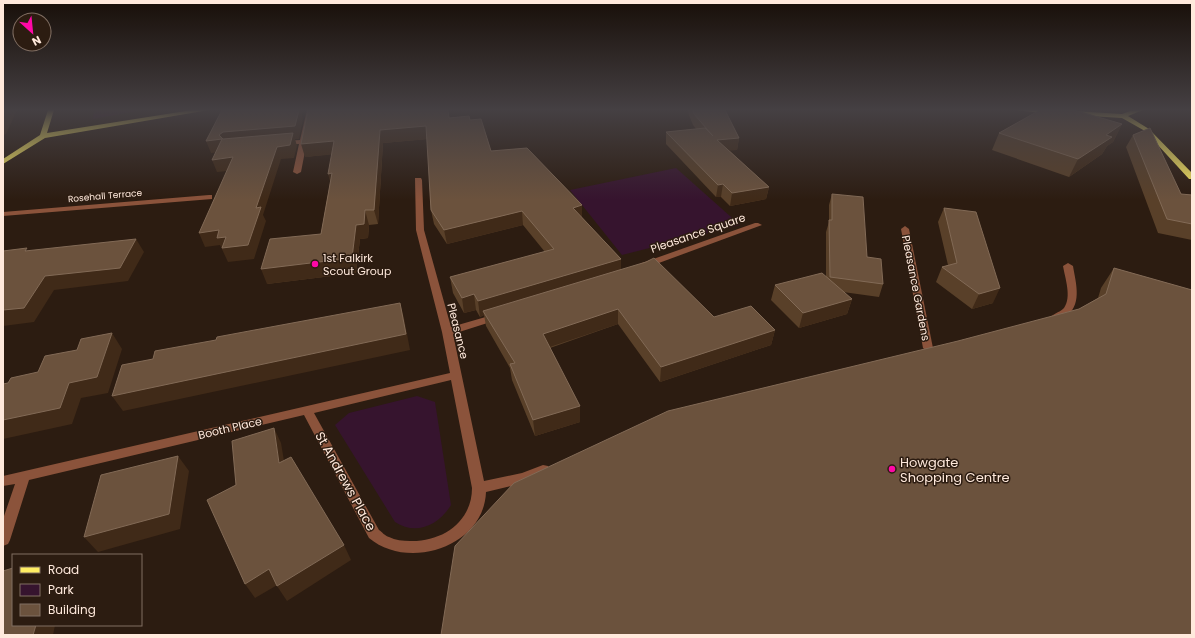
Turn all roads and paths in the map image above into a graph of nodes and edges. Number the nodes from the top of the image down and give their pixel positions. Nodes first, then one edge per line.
1 (37, 140) edge
2 (1156, 140) edge
3 (303, 142) joint
4 (273, 144) edge
5 (3, 162) edge
6 (297, 172) dead end
7 (1192, 177) edge
8 (418, 180) dead end
9 (208, 197) dead end
10 (3, 214) edge
11 (758, 225) dead end
12 (905, 229) dead end
13 (1068, 266) dead end
14 (642, 273) edge
15 (507, 314) edge
16 (1042, 323) edge
17 (447, 332) junction
18 (928, 348) edge
19 (456, 375) junction
20 (306, 410) junction
21 (553, 466) edge
22 (24, 476) junction
23 (3, 481) edge
24 (479, 488) junction
25 (3, 540) edge

1 - 5 main road
2 - 7 main road
3 - 4 street
3 - 6 street
8 - 17 street, Pleasance
9 - 10 street, Rosehall Terrace
11 - 14 street, Pleasance Square
12 - 18 street, Pleasance Gardens
13 - 16 street
15 - 17 street
17 - 19 street, Pleasance
19 - 20 street, Booth Place
19 - 24 street, Pleasance
20 - 22 street, Booth Place
20 - 24 street, St Andrews Place
21 - 24 street
22 - 23 street, Booth Place
22 - 25 street

